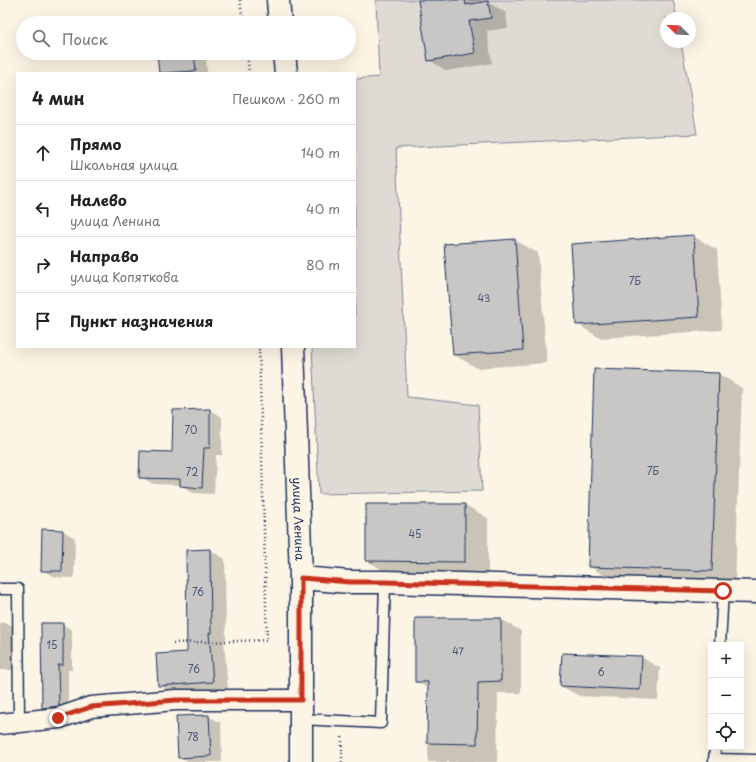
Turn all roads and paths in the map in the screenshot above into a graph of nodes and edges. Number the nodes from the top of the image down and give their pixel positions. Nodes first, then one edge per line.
1 (240, 0) edge
2 (278, 0) edge
3 (242, 16) edge
4 (279, 16) edge
5 (248, 60) edge
6 (285, 60) edge
7 (249, 72) edge
8 (286, 72) edge
9 (259, 348) edge
10 (294, 348) edge
11 (301, 578) junction
12 (385, 582) junction
13 (0, 589) edge
14 (723, 591) junction
15 (756, 592) edge
16 (720, 642) edge
17 (173, 643) dead end
18 (301, 710) junction
19 (342, 722) junction
20 (9, 723) edge
21 (715, 750) edge
22 (756, 760) edge
23 (714, 761) edge
24 (301, 762) edge
25 (342, 762) edge

1 - 3 path
2 - 4 street
5 - 7 path
6 - 8 street
9 - 17 path
10 - 11 street, улица Ленина
11 - 12 street
11 - 18 street, улица Ленина
12 - 14 street
12 - 19 lane
13 - 20 lane
14 - 15 street
14 - 16 lane
18 - 19 lane
18 - 20 street
18 - 24 street, улица Ленина
19 - 25 path
21 - 23 lane
22 - 23 lane

